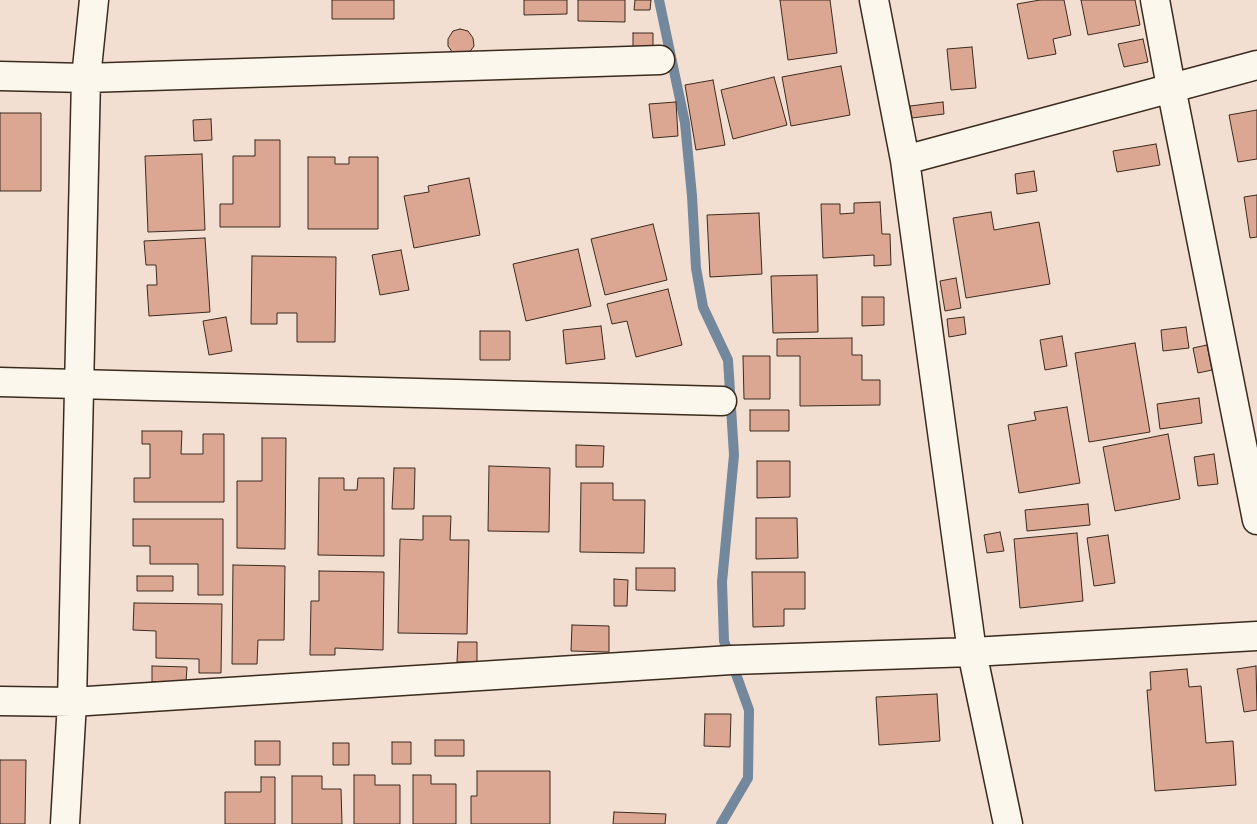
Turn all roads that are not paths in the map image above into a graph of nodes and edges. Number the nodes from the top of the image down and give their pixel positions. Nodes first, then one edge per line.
1 (94, 0) edge
2 (874, 0) edge
3 (1155, 0) edge
4 (660, 60) dead end
5 (1257, 65) edge
6 (0, 76) edge
7 (86, 78) junction
8 (1171, 87) junction
9 (905, 160) junction
10 (0, 382) edge
11 (79, 385) junction
12 (722, 401) dead end
13 (1257, 520) edge
14 (1257, 636) edge
15 (972, 652) junction
16 (0, 701) edge
17 (72, 702) junction
18 (65, 824) edge
19 (1008, 824) edge

1 - 7 street
2 - 9 street
3 - 8 street
4 - 7 street
5 - 8 street
6 - 7 street
7 - 11 street
8 - 9 street
8 - 13 street
9 - 15 street
10 - 11 street
11 - 12 street
11 - 17 street
14 - 15 street
15 - 17 street
15 - 19 street
16 - 17 street
17 - 18 street

